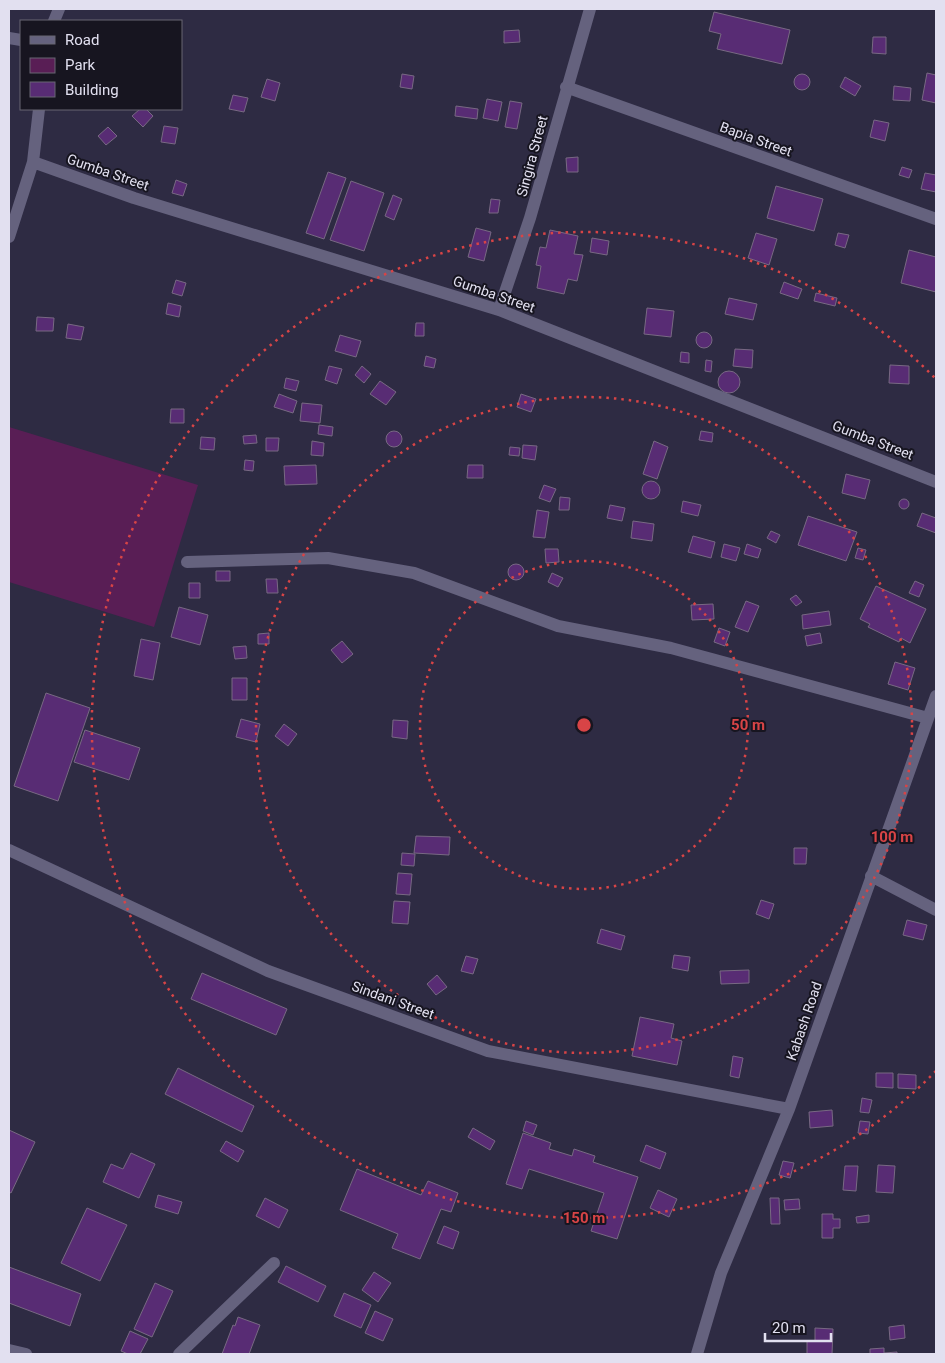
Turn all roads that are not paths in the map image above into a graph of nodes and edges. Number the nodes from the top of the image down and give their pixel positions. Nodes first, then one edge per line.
1 (590, 9) edge
2 (566, 87) junction
3 (39, 110) edge
4 (33, 162) junction
5 (936, 219) edge
6 (9, 237) edge
7 (499, 310) junction
8 (936, 482) edge
9 (187, 562) dead end
10 (935, 700) edge
11 (928, 718) junction
12 (9, 850) edge
13 (871, 876) junction
14 (936, 910) edge
15 (789, 1109) junction
16 (274, 1263) dead end
17 (9, 1350) edge
18 (26, 1354) edge
19 (180, 1354) edge
20 (697, 1354) edge

1 - 2 street, Singira Street
2 - 5 street, Bapia Street
2 - 7 street, Singira Street
3 - 4 street
4 - 6 street
4 - 7 street, Gumba Street
7 - 8 street, Gumba Street
9 - 11 street
10 - 11 street, Kabash Road
11 - 13 street, Kabash Road
12 - 15 street, Sindani Street
13 - 14 street
13 - 15 street, Kabash Road
15 - 20 street, Kabash Road
16 - 19 street
17 - 18 street

